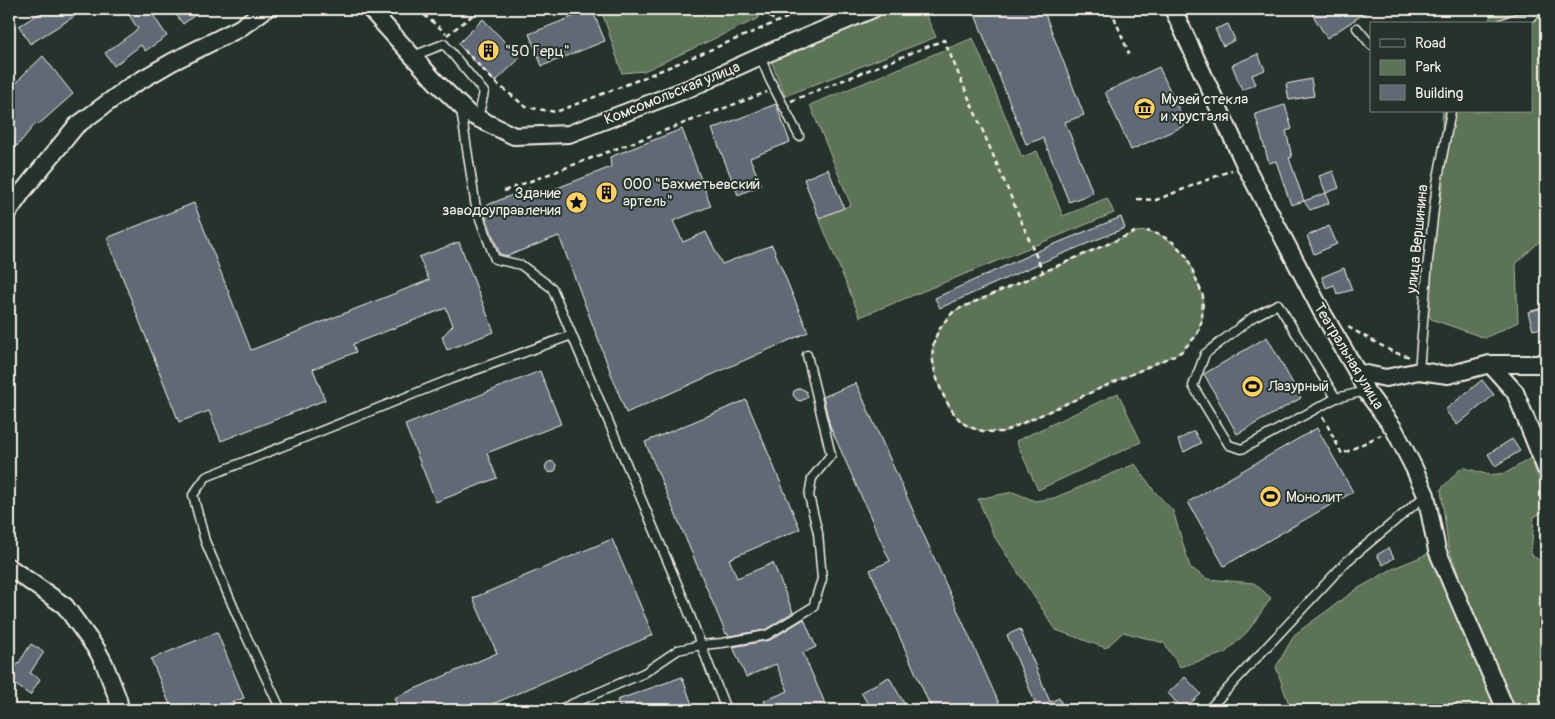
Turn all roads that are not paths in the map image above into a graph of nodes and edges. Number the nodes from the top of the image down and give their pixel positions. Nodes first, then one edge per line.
1 (266, 9) edge
2 (370, 9) edge
3 (873, 9) edge
4 (1173, 9) edge
5 (1536, 9) edge
6 (1506, 22) edge
7 (1357, 28) dead end
8 (1370, 44) edge
9 (413, 56) junction
10 (760, 56) junction
11 (469, 112) junction
12 (1451, 112) edge
13 (799, 136) dead end
14 (9, 211) edge
15 (572, 335) junction
16 (807, 355) dead end
17 (1546, 360) edge
18 (1490, 364) junction
19 (1419, 366) junction
20 (1357, 372) junction
21 (1366, 391) junction
22 (1336, 398) junction
23 (1546, 469) edge
24 (1426, 495) junction
25 (9, 567) edge
26 (701, 645) junction
27 (120, 710) edge
28 (281, 710) edge
29 (558, 710) edge
30 (726, 710) edge
31 (1208, 710) edge
32 (1506, 710) edge

1 - 14 street
2 - 9 street, Комсомольская улица
3 - 10 street, Комсомольская улица
4 - 20 street, Театральная улица
5 - 6 lane
7 - 8 lane
9 - 11 street, Комсомольская улица
9 - 11 lane
10 - 11 street, Комсомольская улица
10 - 13 lane
11 - 15 lane
12 - 19 lane, улица Вершинина
15 - 26 lane
15 - 28 lane
16 - 26 lane
17 - 18 street
18 - 19 street
18 - 23 street
19 - 20 street
20 - 21 street, Театральная улица
21 - 22 lane
21 - 24 street, Театральная улица
22 - 22 lane
24 - 31 lane
24 - 32 street, Театральная улица
25 - 27 street
26 - 29 lane
26 - 30 lane

